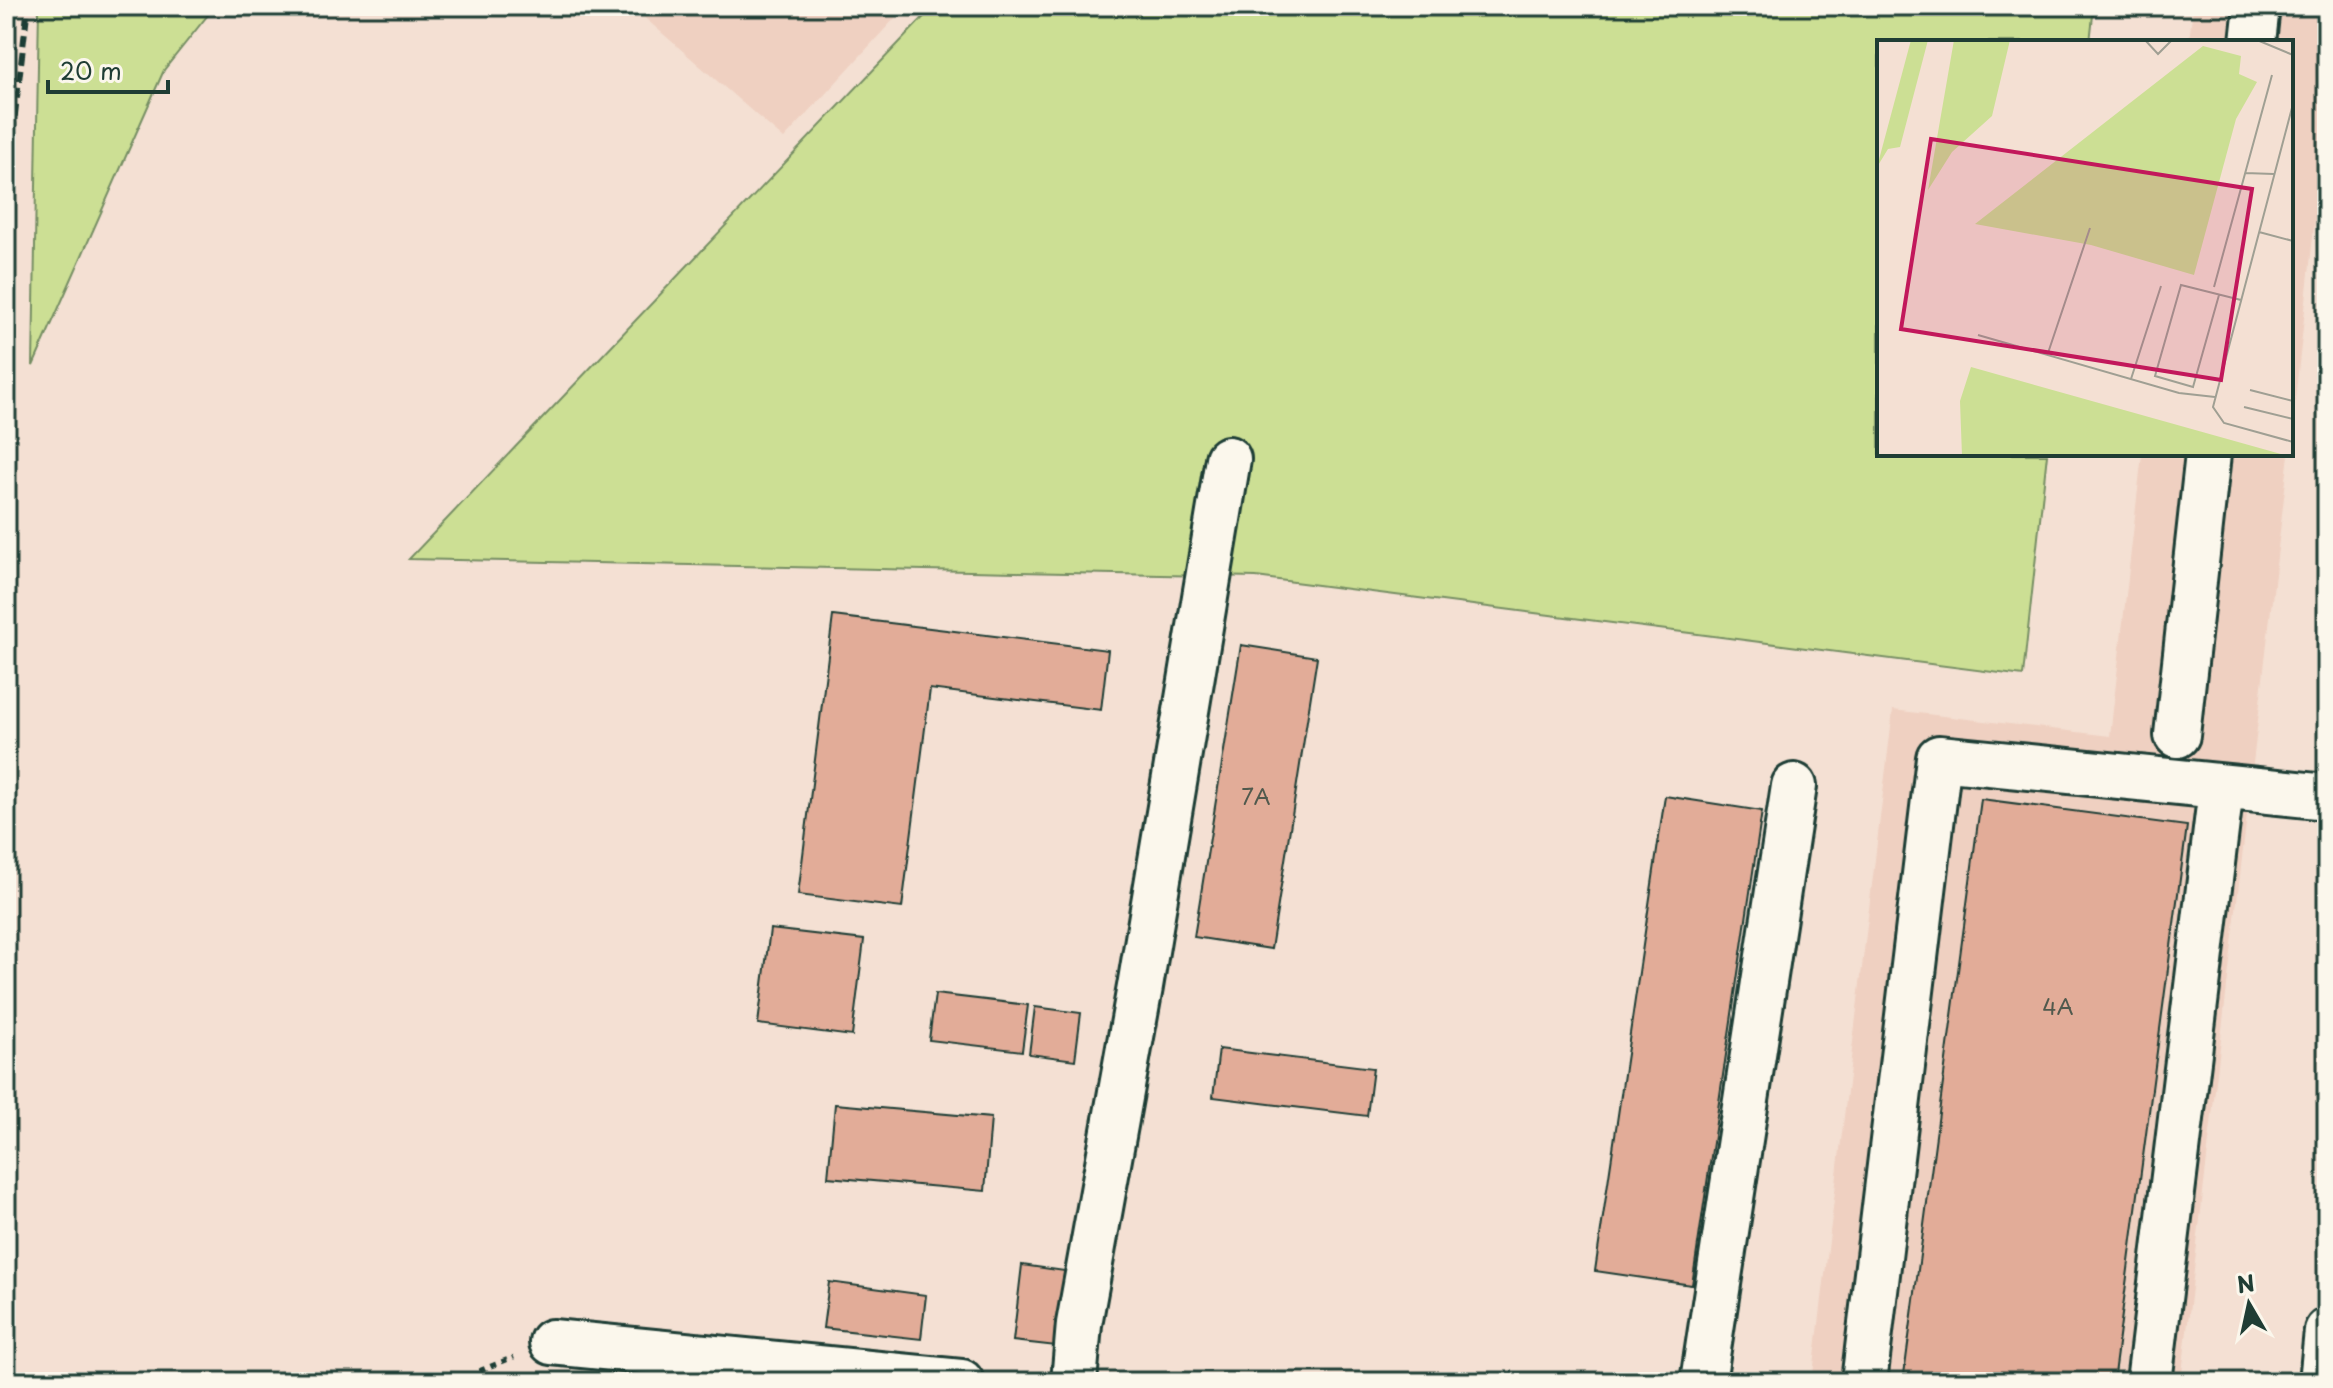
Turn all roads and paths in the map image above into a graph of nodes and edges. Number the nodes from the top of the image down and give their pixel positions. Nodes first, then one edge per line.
1 (2257, 6) edge
2 (2253, 40) edge
3 (2208, 456) edge
4 (1228, 459) dead end
5 (2177, 735) dead end
6 (1794, 786) dead end
7 (2221, 789) junction
8 (2327, 797) edge
9 (2327, 1331) edge
10 (552, 1342) dead end
11 (961, 1382) edge
12 (1074, 1382) edge
13 (1703, 1382) edge
14 (1864, 1382) edge
15 (2149, 1382) edge
16 (2322, 1382) edge

1 - 2 street
3 - 5 street
4 - 12 street
6 - 13 street
7 - 8 street
7 - 14 street
7 - 15 street
9 - 16 street
10 - 11 street

